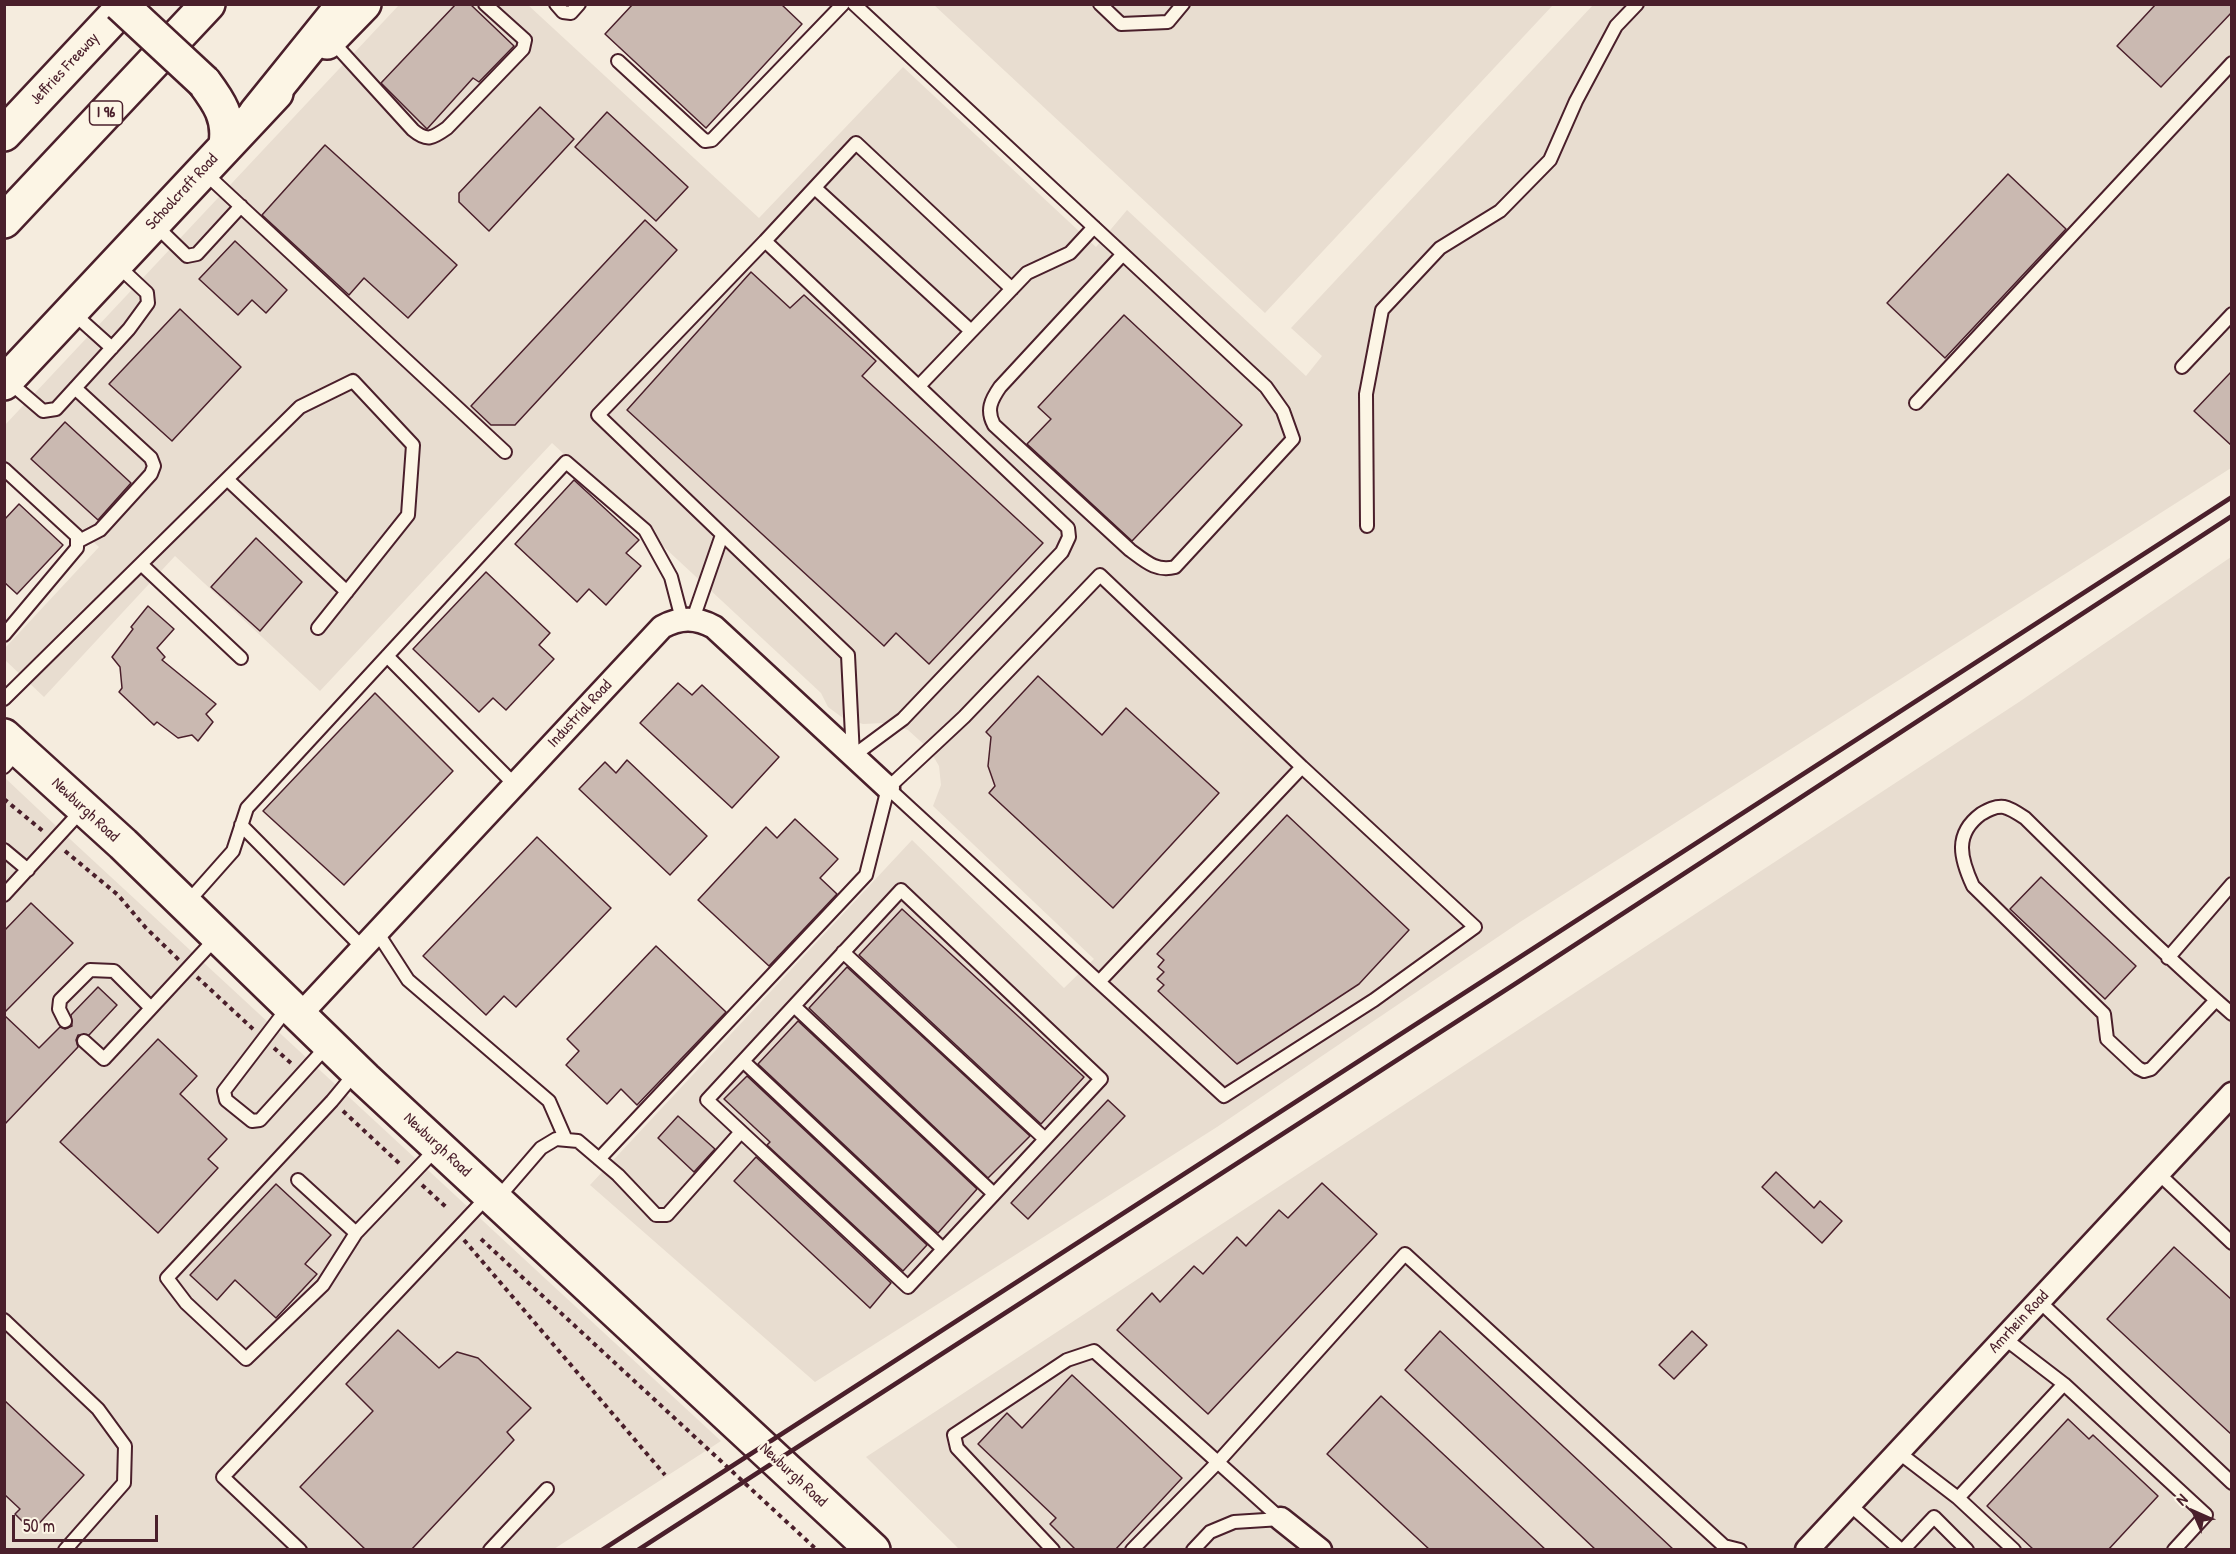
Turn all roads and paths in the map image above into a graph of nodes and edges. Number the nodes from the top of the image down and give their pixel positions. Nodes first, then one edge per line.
1 (120, 4) edge
2 (126, 4) edge
3 (208, 4) edge
4 (344, 4) edge
5 (364, 4) edge
6 (485, 4) edge
7 (555, 4) edge
8 (579, 4) edge
9 (843, 4) edge
10 (854, 4) edge
11 (1100, 4) edge
12 (1183, 4) edge
13 (1637, 4) edge
14 (330, 38) junction
15 (618, 61) dead end
16 (2232, 63) edge
17 (256, 113) junction
18 (4, 134) edge
19 (226, 144) junction
20 (202, 170) junction
21 (814, 188) junction
22 (241, 206) junction
23 (4, 221) edge
24 (153, 223) junction
25 (1094, 227) junction
26 (765, 240) junction
27 (1123, 254) junction
28 (116, 264) junction
29 (1012, 289) junction
30 (71, 312) junction
31 (2232, 314) edge
32 (971, 331) junction
33 (112, 348) junction
34 (2182, 367) dead end
35 (6, 382) edge
36 (919, 386) junction
37 (75, 388) junction
38 (1916, 403) dead end
39 (505, 452) dead end
40 (7, 475) edge
41 (227, 478) junction
42 (1367, 526) dead end
43 (722, 535) junction
44 (77, 542) junction
45 (141, 564) junction
46 (347, 592) junction
47 (688, 619) junction
48 (318, 628) dead end
49 (5, 631) edge
50 (387, 656) junction
51 (242, 658) dead end
52 (4, 699) edge
53 (9, 751) edge
54 (853, 756) junction
55 (1302, 767) junction
56 (515, 785) junction
57 (888, 788) junction
58 (4, 799) edge
59 (84, 808) junction
60 (241, 825) junction
61 (54, 841) junction
62 (4, 850) edge
63 (28, 870) junction
64 (2232, 884) edge
65 (4, 895) edge
66 (184, 906) junction
67 (217, 937) junction
68 (370, 940) junction
69 (843, 952) junction
70 (2168, 958) junction
71 (188, 969) junction
72 (1099, 982) junction
73 (2216, 1000) junction
74 (794, 1006) junction
75 (151, 1008) junction
76 (294, 1011) junction
77 (2232, 1014) edge
78 (65, 1021) dead end
79 (264, 1039) junction
80 (84, 1041) dead end
81 (329, 1044) junction
82 (743, 1061) junction
83 (357, 1071) junction
84 (302, 1074) junction
85 (2232, 1094) edge
86 (332, 1101) junction
87 (740, 1133) junction
88 (1046, 1139) junction
89 (566, 1140) junction
90 (438, 1147) junction
91 (599, 1159) junction
92 (2158, 1173) junction
93 (412, 1175) junction
94 (298, 1180) dead end
95 (994, 1194) junction
96 (493, 1197) junction
97 (446, 1207) dead end
98 (457, 1230) junction
99 (356, 1233) junction
100 (481, 1239) dead end
101 (2232, 1243) edge
102 (943, 1249) junction
103 (2039, 1301) junction
104 (4, 1320) edge
105 (2004, 1338) junction
106 (2064, 1384) junction
107 (1898, 1452) junction
108 (1218, 1462) junction
109 (665, 1475) dead end
110 (2232, 1483) edge
111 (547, 1489) dead end
112 (1958, 1498) junction
113 (1850, 1504) junction
114 (1281, 1519) junction
115 (65, 1550) edge
116 (300, 1550) edge
117 (490, 1550) edge
118 (818, 1550) edge
119 (873, 1550) edge
120 (1053, 1550) edge
121 (1132, 1550) edge
122 (1193, 1550) edge
123 (1320, 1550) edge
124 (1740, 1550) edge
125 (1807, 1550) edge
126 (1902, 1550) edge
127 (1967, 1550) edge
128 (2014, 1550) edge
129 (2174, 1550) edge

1 - 19 main road, bridge
2 - 18 main road, Jeffries Freeway
3 - 23 main road, I 96
4 - 17 main road
5 - 14 main road, Schoolcraft Road
6 - 14 lane
7 - 8 lane
9 - 15 lane
10 - 25 lane
11 - 12 lane
13 - 42 lane
14 - 17 main road, Schoolcraft Road
16 - 38 lane
17 - 19 main road, Schoolcraft Road
19 - 20 main road, Schoolcraft Road
20 - 22 lane
20 - 24 main road, Schoolcraft Road
21 - 26 lane
21 - 29 lane
21 - 32 lane
22 - 24 lane
22 - 39 lane
24 - 28 main road, Schoolcraft Road
25 - 27 lane
25 - 29 lane
26 - 36 lane
26 - 43 lane
27 - 27 lane
28 - 30 main road, Schoolcraft Road
28 - 33 lane
29 - 32 lane
30 - 33 lane
30 - 35 main road, Schoolcraft Road
31 - 34 lane
32 - 36 lane
33 - 37 lane
35 - 37 lane
36 - 54 lane
37 - 44 lane
40 - 44 lane
41 - 45 lane
41 - 46 lane
41 - 46 lane
43 - 47 lane
43 - 54 lane
44 - 49 lane
45 - 51 lane
45 - 52 lane
46 - 48 lane
47 - 50 lane
47 - 54 street
47 - 56 street, Industrial Road
50 - 56 lane
50 - 60 lane
53 - 59 main road, Newburgh Road
54 - 57 street
55 - 57 lane
55 - 72 lane
55 - 72 lane
56 - 68 street, Industrial Road
57 - 72 lane
57 - 91 lane
58 - 61 path
59 - 61 lane
59 - 66 main road, Newburgh Road
60 - 66 lane
60 - 68 lane
61 - 63 lane
61 - 71 path
62 - 63 lane
63 - 65 lane
64 - 70 lane
66 - 67 main road, Newburgh Road
67 - 71 lane
67 - 76 main road, Newburgh Road
68 - 76 street, Industrial Road
68 - 89 lane
69 - 74 lane
69 - 88 lane
69 - 88 lane
70 - 73 lane
70 - 73 lane
71 - 75 lane
71 - 79 path
73 - 77 lane
74 - 82 lane
74 - 95 lane
75 - 78 lane
75 - 80 lane
76 - 79 lane
76 - 81 main road, Newburgh Road
79 - 84 path
79 - 84 lane
81 - 83 main road, Newburgh Road
81 - 84 lane
82 - 87 lane
82 - 102 lane
83 - 86 lane
83 - 90 main road, Newburgh Road
85 - 92 street, Amrhein Road
86 - 93 path
86 - 99 lane
87 - 91 lane
87 - 102 lane
88 - 95 lane
89 - 91 lane
89 - 96 lane
90 - 93 lane
90 - 96 main road, Newburgh Road
92 - 101 lane
92 - 103 street, Amrhein Road
93 - 97 path
93 - 99 lane
94 - 99 lane
95 - 102 lane
96 - 98 lane
96 - 119 main road, Newburgh Road
98 - 109 path
98 - 116 lane
100 - 118 path
103 - 105 street, Amrhein Road
103 - 110 lane
104 - 115 lane
105 - 106 lane
105 - 107 street, Amrhein Road
106 - 112 lane
106 - 129 lane
107 - 112 lane
107 - 113 street, Amrhein Road
108 - 114 lane
108 - 120 lane
108 - 121 lane
108 - 124 lane
111 - 117 lane
112 - 128 lane
113 - 125 street, Amrhein Road
113 - 126 lane
114 - 122 lane
114 - 123 street
126 - 127 lane

